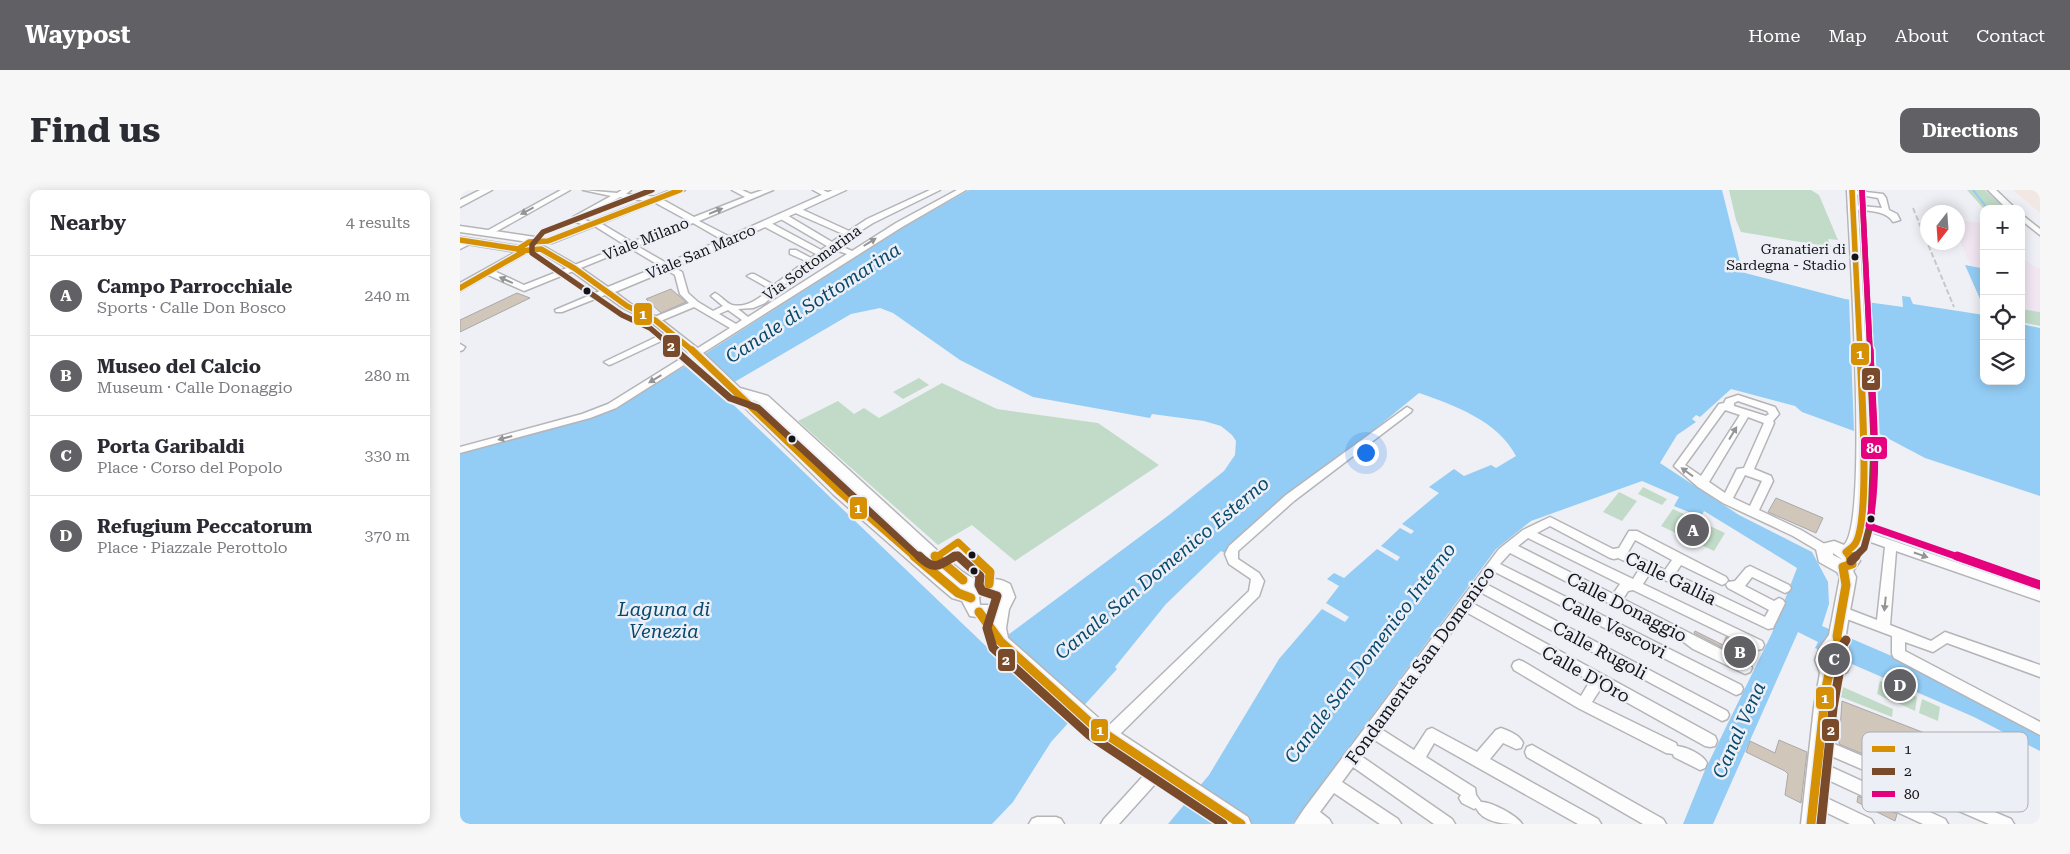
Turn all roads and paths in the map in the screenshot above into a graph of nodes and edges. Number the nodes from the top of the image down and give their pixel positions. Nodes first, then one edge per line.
1 (479, 190) edge
2 (487, 190) edge
3 (566, 190) edge
4 (587, 190) edge
5 (626, 190) edge
6 (680, 190) edge
7 (736, 190) edge
8 (769, 190) edge
9 (817, 190) edge
10 (841, 190) edge
11 (936, 190) edge
12 (962, 190) edge
13 (1852, 190) edge
14 (1992, 190) edge
15 (619, 194) junction
16 (829, 195) junction
17 (751, 197) junction
18 (654, 200) junction
19 (460, 202) edge
20 (2008, 205) edge
21 (1852, 207) junction
22 (796, 210) junction
23 (1884, 211) junction
24 (782, 216) junction
25 (693, 220) junction
26 (1896, 220) dead end
27 (2025, 220) edge
28 (592, 224) junction
29 (766, 224) junction
30 (460, 228) edge
31 (487, 232) junction
32 (2040, 233) edge
33 (849, 234) junction
34 (729, 240) junction
35 (463, 243) edge
36 (541, 243) junction
37 (630, 245) junction
38 (834, 246) junction
39 (521, 250) junction
40 (793, 252) dead end
41 (822, 254) junction
42 (853, 254) junction
43 (812, 261) junction
44 (668, 267) junction
45 (574, 268) junction
46 (489, 272) junction
47 (752, 276) dead end
48 (786, 279) junction
49 (805, 284) junction
50 (460, 288) edge
51 (776, 289) junction
52 (607, 291) junction
53 (715, 296) dead end
54 (695, 304) junction
55 (730, 307) junction
56 (558, 310) dead end
57 (712, 314) junction
58 (655, 320) junction
59 (748, 321) junction
60 (737, 328) junction
61 (671, 333) junction
62 (698, 355) junction
63 (610, 362) dead end
64 (1730, 406) junction
65 (1407, 410) dead end
66 (1746, 412) junction
67 (1768, 420) junction
68 (460, 450) edge
69 (1748, 472) junction
70 (1702, 484) junction
71 (1727, 500) junction
72 (1752, 513) junction
73 (1550, 521) joint
74 (1527, 533) junction
75 (1858, 533) junction
76 (1891, 545) junction
77 (1509, 547) junction
78 (1824, 549) joint
79 (1621, 554) junction
80 (1680, 560) junction
81 (1844, 560) junction
82 (1493, 566) junction
83 (1647, 566) junction
84 (1667, 576) junction
85 (1730, 584) junction
86 (1477, 585) junction
87 (1636, 585) junction
88 (1785, 588) dead end
89 (2040, 596) edge
90 (977, 599) junction
91 (1615, 600) junction
92 (1464, 605) junction
93 (1001, 607) junction
94 (1843, 612) junction
95 (1883, 627) junction
96 (1898, 634) junction
97 (999, 639) junction
98 (1757, 645) dead end
99 (1519, 666) dead end
100 (1745, 668) dead end
101 (2040, 671) edge
102 (1598, 681) junction
103 (1736, 689) dead end
104 (1583, 704) junction
105 (1722, 715) dead end
106 (2040, 729) edge
107 (1371, 730) junction
108 (1108, 737) junction
109 (1710, 741) dead end
110 (1516, 743) dead end
111 (1820, 744) junction
112 (1532, 752) dead end
113 (1351, 758) junction
114 (1416, 760) junction
115 (1479, 761) junction
116 (1862, 762) edge
117 (1700, 763) dead end
118 (1816, 767) junction
119 (1160, 768) junction
120 (1333, 784) junction
121 (1862, 788) edge
122 (1814, 799) junction
123 (1914, 812) edge
124 (1978, 812) edge
125 (1306, 819) edge
126 (1037, 824) edge
127 (1056, 824) edge
128 (1109, 824) edge
129 (1241, 824) edge
130 (1324, 824) edge
131 (1393, 824) edge
132 (1447, 824) edge
133 (1514, 824) edge
134 (1593, 824) edge
135 (1658, 824) edge
136 (1811, 824) edge
137 (1866, 824) edge
138 (1940, 824) edge
139 (2006, 824) edge

1 - 19 street
2 - 19 street
3 -> 31 street
4 - 15 street
5 - 15 street
6 - 18 street
7 - 17 street
8 - 17 street, Viale Milano
9 - 16 street
10 - 16 street, Viale San Marco
11 - 33 street, Via Sottomarina
42 -> 12 street
13 - 21 street
13 - 23 street
14 - 20 street
15 - 18 street
15 - 28 street
16 - 22 street, Viale San Marco
25 -> 17 street, Viale Milano
18 - 25 street
18 - 28 street
21 - 23 street
21 - 75 street
22 - 24 street, Viale San Marco
22 - 33 street
23 - 26 street
24 - 29 street, Viale San Marco
24 - 38 street
25 - 34 street
25 - 37 street, Viale Milano
27 - 32 street
28 - 36 street
28 - 37 street
29 - 34 street, Viale San Marco
29 - 41 street
30 - 31 street
31 - 36 street
33 - 38 street, Via Sottomarina
34 - 44 street, Viale San Marco
35 - 39 street
36 - 39 street
36 - 45 street
37 - 44 street
37 - 45 street, Viale Milano
38 - 41 street, Via Sottomarina
38 - 42 street
39 - 46 street
40 - 43 street
41 - 43 street, Via Sottomarina
42 - 49 street
43 - 48 street, Via Sottomarina
44 - 52 street, Viale San Marco
44 - 54 street
45 -> 46 street, Viale Milano
45 - 52 street
46 - 50 street
47 - 51 street
48 - 49 street
48 - 51 street, Via Sottomarina
49 - 59 street
51 - 55 street, Via Sottomarina
52 - 56 street, Viale San Marco
52 - 58 street
53 - 55 street
54 - 57 street
54 - 58 street
55 - 57 street, Via Sottomarina
55 - 59 street
57 - 60 street
58 - 61 street
59 - 60 street
60 - 62 street
61 - 62 street
61 - 63 street
62 -> 68 street
62 - 90 street
64 - 66 street
64 - 67 street
70 -> 64 street
65 - 108 street
66 - 67 street
70 -> 66 street
67 - 69 street
69 - 71 street
69 - 72 street
70 - 71 street
71 - 72 street
72 - 78 street
73 - 74 street, Fondamenta San Domenico
73 - 79 street, Calle Gallia
74 - 77 street, Fondamenta San Domenico
74 - 87 street
75 - 76 street
75 - 81 street
76 -> 89 street
76 -> 95 street
77 - 82 street, Fondamenta San Domenico
77 - 91 street, Calle Donaggio
78 - 81 street
79 - 80 street
79 - 83 street, Calle Gallia
80 - 84 street
80 - 85 street
81 - 94 street
82 - 86 street, Fondamenta San Domenico
82 - 103 street, Calle Vescovi
83 - 84 street, Calle Gallia
83 - 87 street
84 - 85 street, Calle Gallia
85 - 88 street
86 - 92 street, Fondamenta San Domenico
86 - 105 street, Calle Rugoli
87 - 91 street
87 - 98 street
90 - 93 street
90 - 93 street
90 - 97 street
91 - 100 street, Calle Donaggio
92 - 102 street, Calle D'Oro
92 - 107 street, Fondamenta San Domenico
93 - 97 street
94 - 95 street
94 - 111 street
95 - 96 street
96 - 101 street
96 - 106 street
97 - 108 street
99 - 104 street
102 - 104 street
102 - 109 street, Calle D'Oro
104 - 117 street
107 - 113 street, Fondamenta San Domenico
107 - 114 street
108 - 119 street
110 - 115 street
111 - 116 street
111 - 118 street
112 - 135 street
113 - 120 street, Fondamenta San Domenico
113 - 132 street
114 - 115 street
114 - 133 street
115 - 134 street
118 - 121 street
118 - 122 street
119 - 128 street
119 - 129 street
120 - 125 street, Fondamenta San Domenico
120 - 131 street
122 - 136 street
122 - 137 street
123 - 138 street
124 - 139 street
125 - 130 street
126 - 127 street

